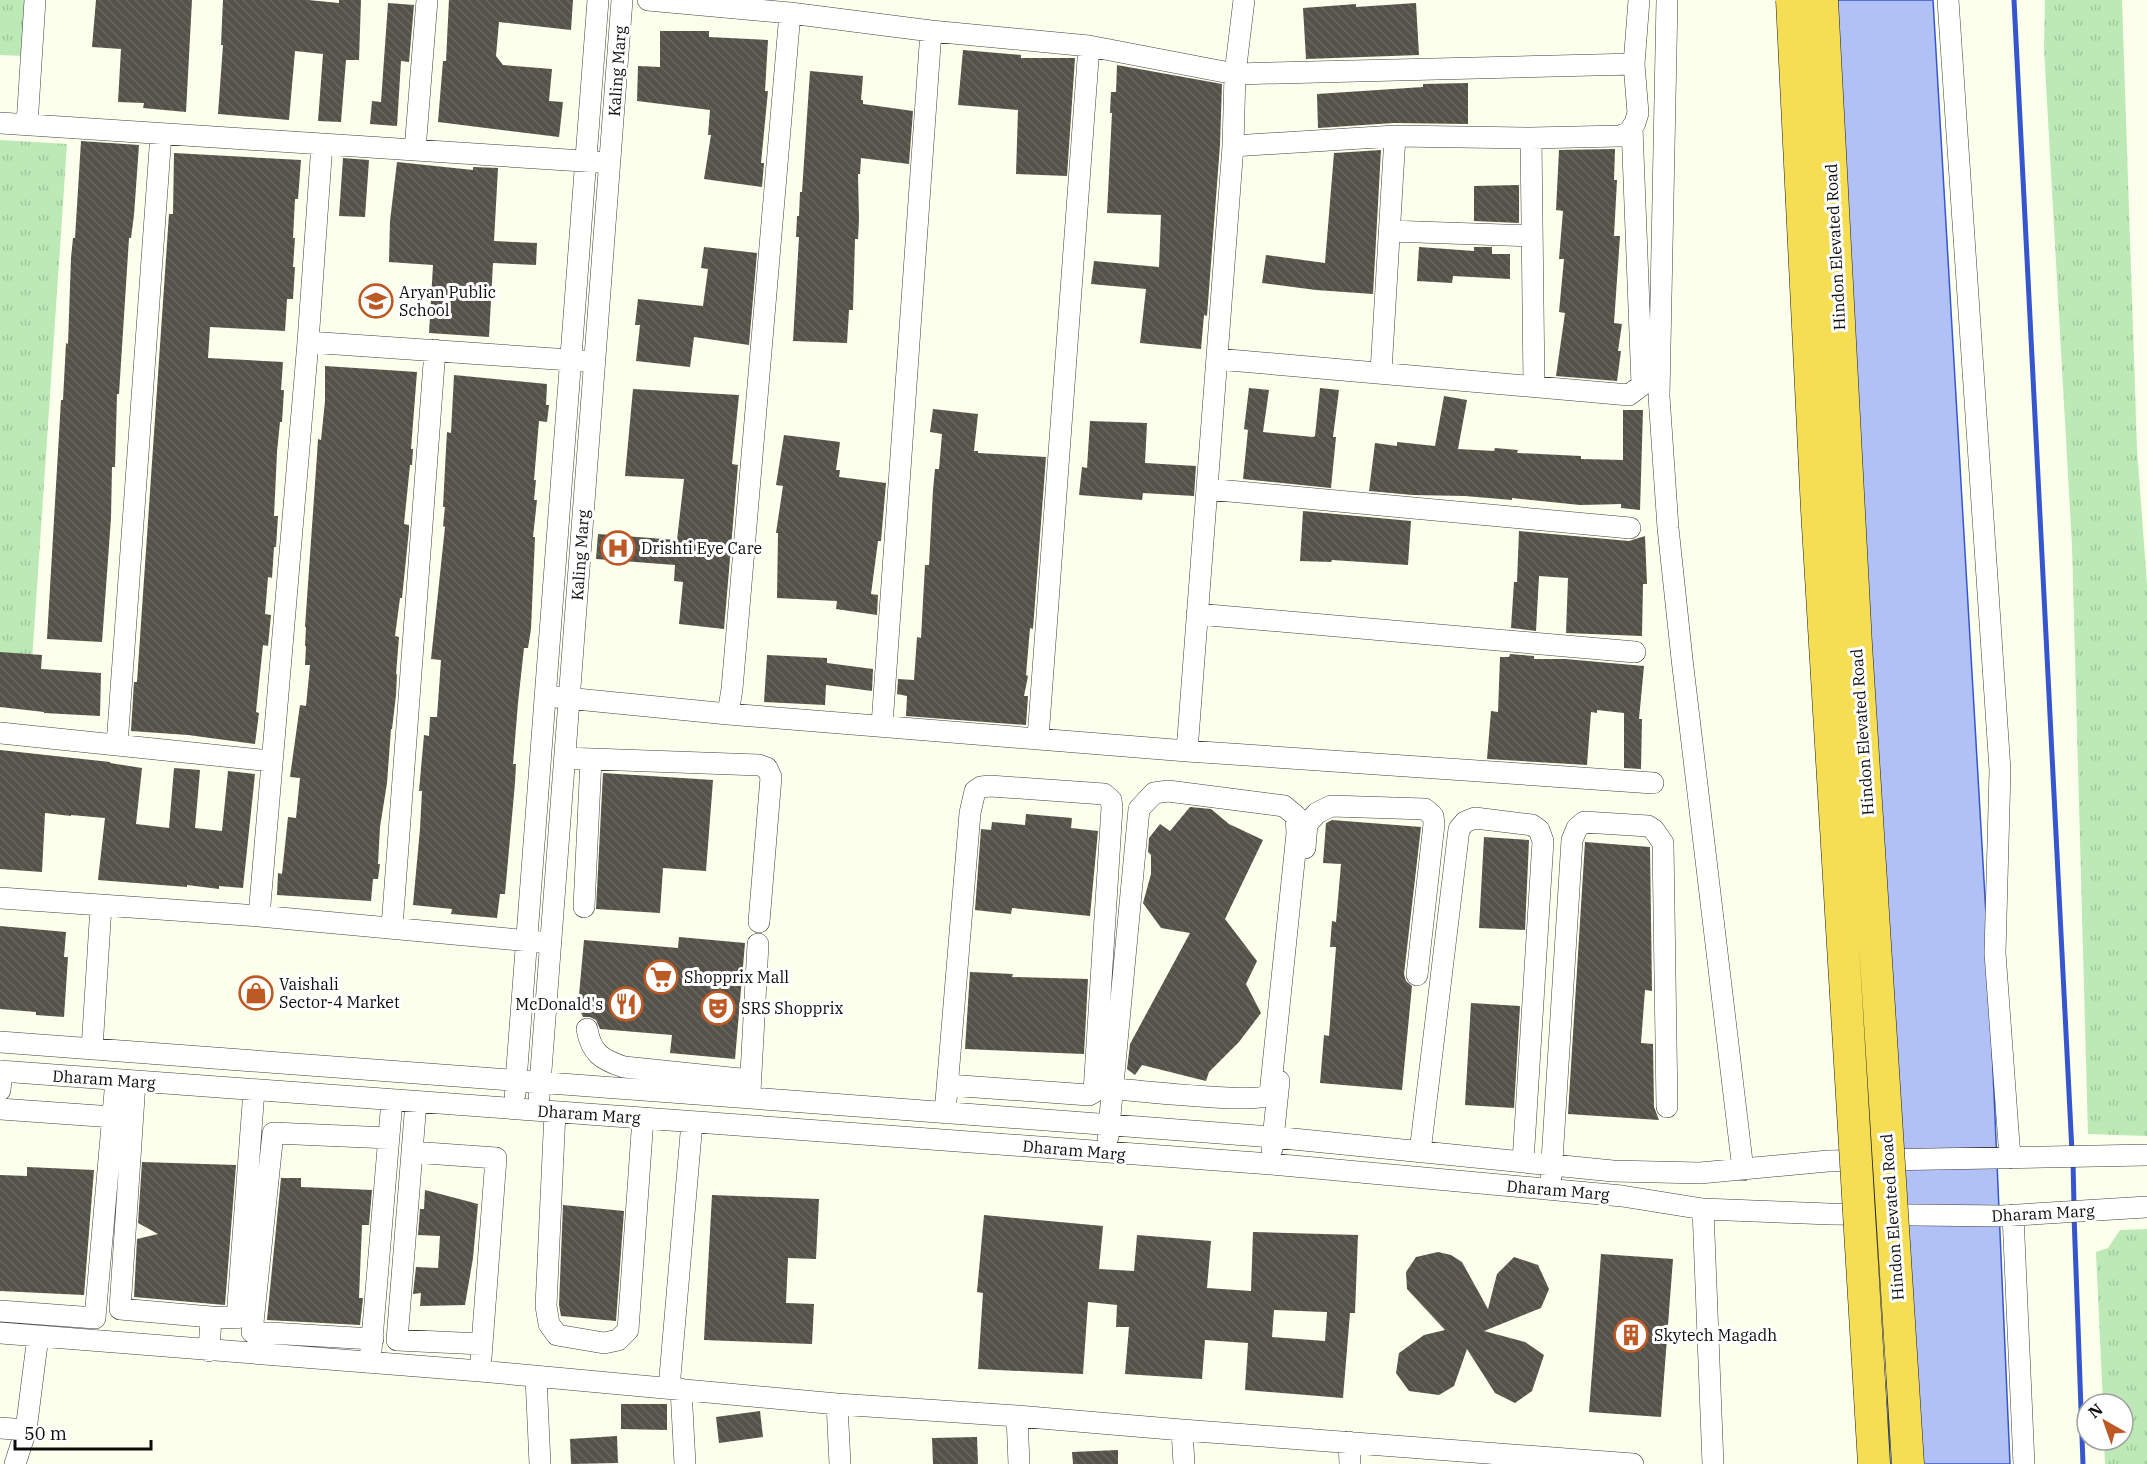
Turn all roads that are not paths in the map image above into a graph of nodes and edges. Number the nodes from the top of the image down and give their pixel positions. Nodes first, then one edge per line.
1 (35, 0) edge
2 (427, 0) edge
3 (598, 0) edge
4 (622, 0) edge
5 (648, 0) edge
6 (1244, 0) edge
7 (1640, 0) edge
8 (1667, 0) edge
9 (1792, 0) edge
10 (1822, 0) edge
11 (1948, 0) edge
12 (790, 13) junction
13 (931, 31) junction
14 (1089, 46) junction
15 (1634, 64) junction
16 (1235, 74) junction
17 (0, 123) edge
18 (27, 125) junction
19 (1632, 127) junction
20 (161, 134) junction
21 (1395, 136) junction
22 (1531, 138) junction
23 (322, 144) junction
24 (1233, 146) junction
25 (416, 150) junction
26 (586, 161) junction
27 (610, 163) junction
28 (1389, 231) junction
29 (1532, 236) junction
30 (308, 342) junction
31 (435, 350) junction
32 (1217, 359) junction
33 (571, 360) junction
34 (595, 362) junction
35 (1381, 372) junction
36 (1534, 385) junction
37 (1207, 489) junction
38 (1630, 528) dead end
39 (1197, 614) junction
40 (1635, 652) dead end
41 (545, 696) junction
42 (569, 698) junction
43 (728, 714) junction
44 (882, 725) junction
45 (0, 733) edge
46 (1038, 738) junction
47 (117, 745) junction
48 (1187, 750) junction
49 (565, 758) junction
50 (591, 759) junction
51 (271, 761) junction
52 (1653, 783) dead end
53 (0, 898) edge
54 (101, 906) junction
55 (584, 907) dead end
56 (259, 916) junction
57 (759, 922) dead end
58 (392, 927) junction
59 (527, 941) junction
60 (550, 943) junction
61 (758, 944) dead end
62 (1417, 975) dead end
63 (587, 1029) dead end
64 (0, 1042) edge
65 (92, 1049) junction
66 (1, 1077) edge
67 (125, 1081) junction
68 (516, 1082) junction
69 (540, 1083) junction
70 (948, 1086) junction
71 (750, 1089) junction
72 (1113, 1089) junction
73 (254, 1090) junction
74 (392, 1101) junction
75 (416, 1102) junction
76 (1666, 1107) dead end
77 (0, 1109) edge
78 (514, 1109) junction
79 (546, 1111) junction
80 (945, 1113) junction
81 (985, 1116) junction
82 (113, 1117) junction
83 (643, 1118) junction
84 (692, 1122) junction
85 (1109, 1125) junction
86 (1274, 1137) junction
87 (389, 1138) junction
88 (986, 1142) junction
89 (412, 1152) junction
90 (1420, 1152) junction
91 (1107, 1153) junction
92 (2147, 1155) edge
93 (2008, 1158) junction
94 (1523, 1162) junction
95 (1271, 1164) junction
96 (1552, 1165) junction
97 (1743, 1170) junction
98 (1550, 1190) junction
99 (2147, 1207) edge
100 (1703, 1209) junction
101 (2007, 1216) junction
102 (0, 1311) edge
103 (211, 1317) junction
104 (0, 1333) edge
105 (38, 1336) junction
106 (373, 1339) junction
107 (481, 1344) junction
108 (209, 1351) junction
109 (370, 1364) junction
110 (480, 1371) junction
111 (536, 1377) junction
112 (675, 1388) junction
113 (837, 1404) junction
114 (1017, 1416) junction
115 (0, 1428) edge
116 (26, 1430) junction
117 (1182, 1430) junction
118 (1349, 1442) junction
119 (1507, 1459) edge
120 (15, 1464) edge
121 (540, 1464) edge
122 (685, 1464) edge
123 (840, 1464) edge
124 (1019, 1464) edge
125 (1184, 1464) edge
126 (1350, 1464) edge
127 (1633, 1464) edge
128 (1713, 1464) edge
129 (1874, 1464) edge
130 (1908, 1464) edge
131 (2024, 1464) edge

1 - 18 street
2 - 25 street
3 - 26 street, Kaling Marg
4 - 27 street, Kaling Marg
5 - 12 street
6 - 16 street
7 - 15 street
8 - 97 street
9 - 129 highway, Hindon Elevated Road, bridge
10 - 130 highway, Hindon Elevated Road, bridge
11 - 93 street
12 - 13 street
12 - 43 street
13 - 14 street
13 - 44 street
14 - 16 street
14 - 46 street
15 - 16 street
15 - 19 street
16 - 24 street
17 - 18 street
18 - 20 street
19 - 22 street
19 - 36 street
20 - 23 street
20 - 47 street
21 - 22 street
21 - 24 street
21 - 28 street
22 - 29 street
23 - 25 street
23 - 30 street
24 - 32 street
25 - 26 street
26 - 27 street
26 - 33 street, Kaling Marg
27 - 34 street, Kaling Marg
28 - 29 street
28 - 35 street
29 - 36 street
30 - 31 street
30 - 51 street
31 - 33 street
31 - 58 street
32 - 35 street
32 - 37 street
33 - 34 street
33 - 41 street, Kaling Marg
34 - 42 street, Kaling Marg
35 - 36 street
37 - 38 street
37 - 39 street
39 - 40 street
39 - 48 street
41 - 42 street
41 - 59 street, Kaling Marg
42 - 43 street
42 - 49 street, Kaling Marg
43 - 44 street
44 - 46 street
45 - 47 street
46 - 48 street
47 - 51 street
48 - 52 street
49 - 50 street
49 - 60 street, Kaling Marg
50 - 55 street
50 - 57 street
51 - 56 street
53 - 54 street
54 - 56 street
54 - 65 street
56 - 58 street
58 - 59 street
59 - 60 street
59 - 68 street, Kaling Marg
60 - 69 street, Kaling Marg
61 - 71 street
62 - 86 street
63 - 71 street
64 - 65 street, Dharam Marg
65 - 68 street, Dharam Marg
66 - 67 street, Dharam Marg
67 - 73 street, Dharam Marg
67 - 82 street
67 - 103 street
68 - 69 street, Dharam Marg
68 - 78 street, Kaling Marg
69 - 71 street, Dharam Marg
69 - 79 street, Kaling Marg
70 - 70 street
70 - 80 street
71 - 80 street, Dharam Marg
72 - 72 street
72 - 85 street
73 - 74 street, Dharam Marg
73 - 103 street
74 - 75 street, Dharam Marg
74 - 87 street
75 - 78 street, Dharam Marg
75 - 89 street
76 - 96 street
77 - 82 street
78 - 79 street, Dharam Marg
79 - 83 street, Dharam Marg
79 - 83 street, Kaling Marg
80 - 81 street, Dharam Marg
81 - 85 street, Dharam Marg
81 - 88 street
82 - 102 street
83 - 84 street, Dharam Marg
84 - 88 street, Dharam Marg
84 - 112 street
85 - 86 street, Dharam Marg
85 - 91 street
86 - 90 street, Dharam Marg
86 - 95 street
87 - 106 street
87 - 106 street
88 - 91 street, Dharam Marg
89 - 107 street
89 - 107 street
90 - 94 street, Dharam Marg
90 - 94 street
91 - 95 street, Dharam Marg
92 - 93 street, Dharam Marg
93 - 97 street, Dharam Marg, bridge
94 - 96 street, Dharam Marg
95 - 98 street, Dharam Marg
96 - 97 street, Dharam Marg
96 - 98 street
98 - 100 street, Dharam Marg
99 - 101 street, Dharam Marg
100 - 101 street, Dharam Marg, bridge
100 - 128 street
101 - 131 street
103 - 108 street
104 - 105 street
105 - 108 street
105 - 116 street
106 - 109 street
107 - 110 street
108 - 109 street
109 - 110 street
110 - 111 street
111 - 112 street
111 - 121 street
112 - 113 street
112 - 122 street
113 - 114 street
113 - 123 street
114 - 117 street
114 - 124 street
115 - 116 street
116 - 120 street
117 - 118 street
117 - 125 street
118 - 119 street
118 - 126 street
119 - 127 street

